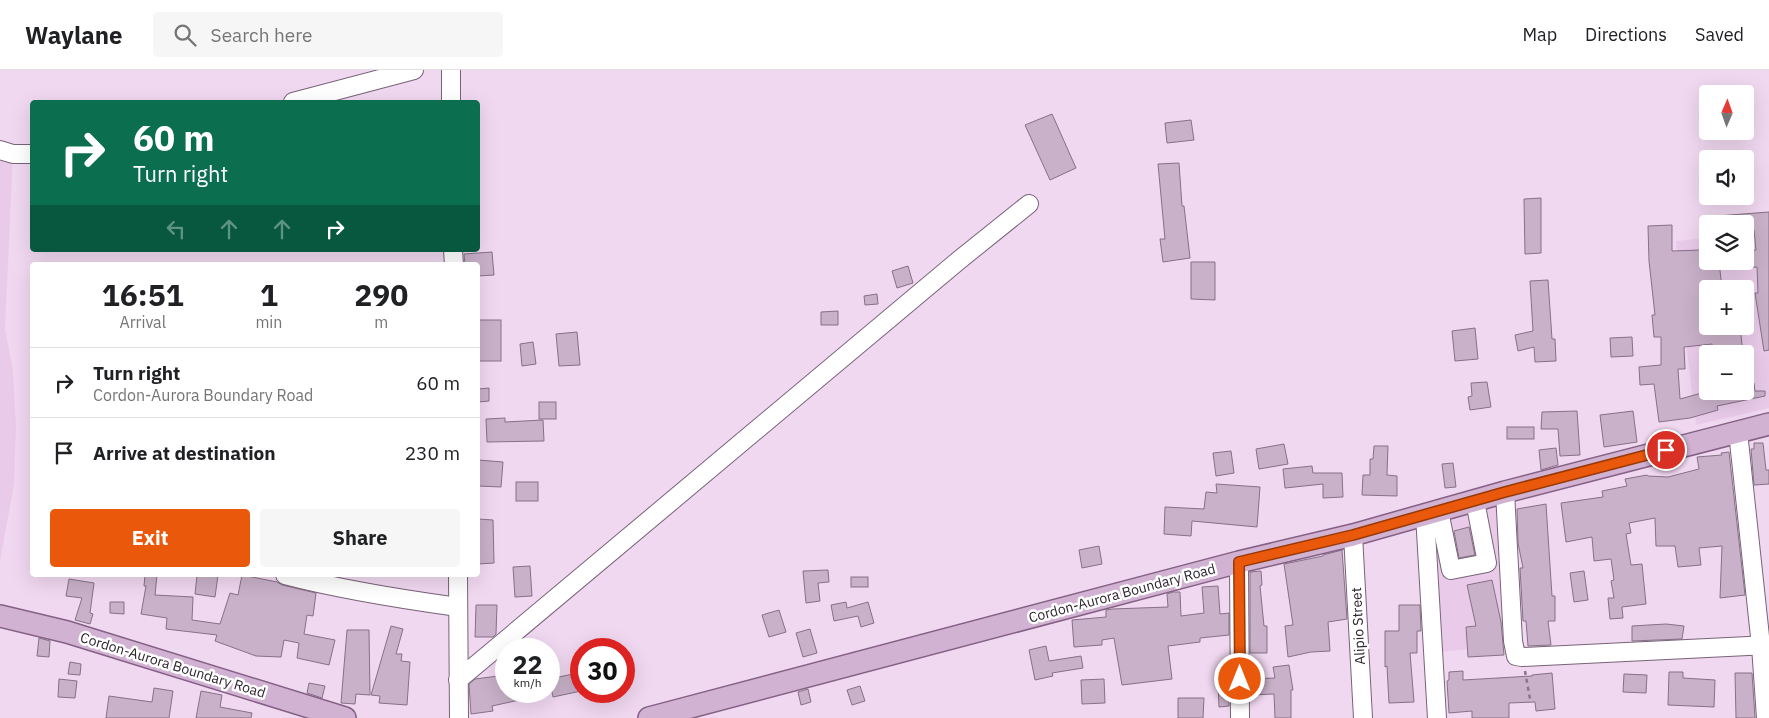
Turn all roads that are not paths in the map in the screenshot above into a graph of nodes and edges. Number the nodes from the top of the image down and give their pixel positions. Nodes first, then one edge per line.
1 (414, 70) edge
2 (451, 70) edge
3 (301, 100) edge
4 (451, 100) edge
5 (0, 150) edge
6 (30, 154) edge
7 (1029, 204) dead end
8 (1769, 424) edge
9 (1738, 432) junction
10 (1505, 492) junction
11 (1475, 501) junction
12 (1432, 513) junction
13 (1353, 535) junction
14 (1239, 562) junction
15 (293, 577) edge
16 (458, 577) edge
17 (458, 607) junction
18 (0, 616) edge
19 (1765, 646) edge
20 (458, 680) junction
21 (345, 718) edge
22 (459, 718) edge
23 (649, 718) edge
24 (1240, 718) edge
25 (1363, 718) edge
26 (1437, 718) edge
27 (1766, 718) edge

1 - 3 street
2 - 4 street
5 - 6 street
7 - 20 street
8 - 9 main road, Cordon-Aurora Boundary Road
9 - 10 main road, Cordon-Aurora Boundary Road
9 - 19 street
10 - 11 main road, Cordon-Aurora Boundary Road
10 - 19 street
11 - 12 main road, Cordon-Aurora Boundary Road
11 - 12 street
12 - 13 main road, Cordon-Aurora Boundary Road
12 - 26 street
13 - 14 main road, Cordon-Aurora Boundary Road
13 - 25 street, Alipio Street
14 - 23 main road, Cordon-Aurora Boundary Road
14 - 24 street
15 - 17 street
16 - 17 street
17 - 20 street
18 - 21 main road, Cordon-Aurora Boundary Road
19 - 27 street
20 - 22 street

